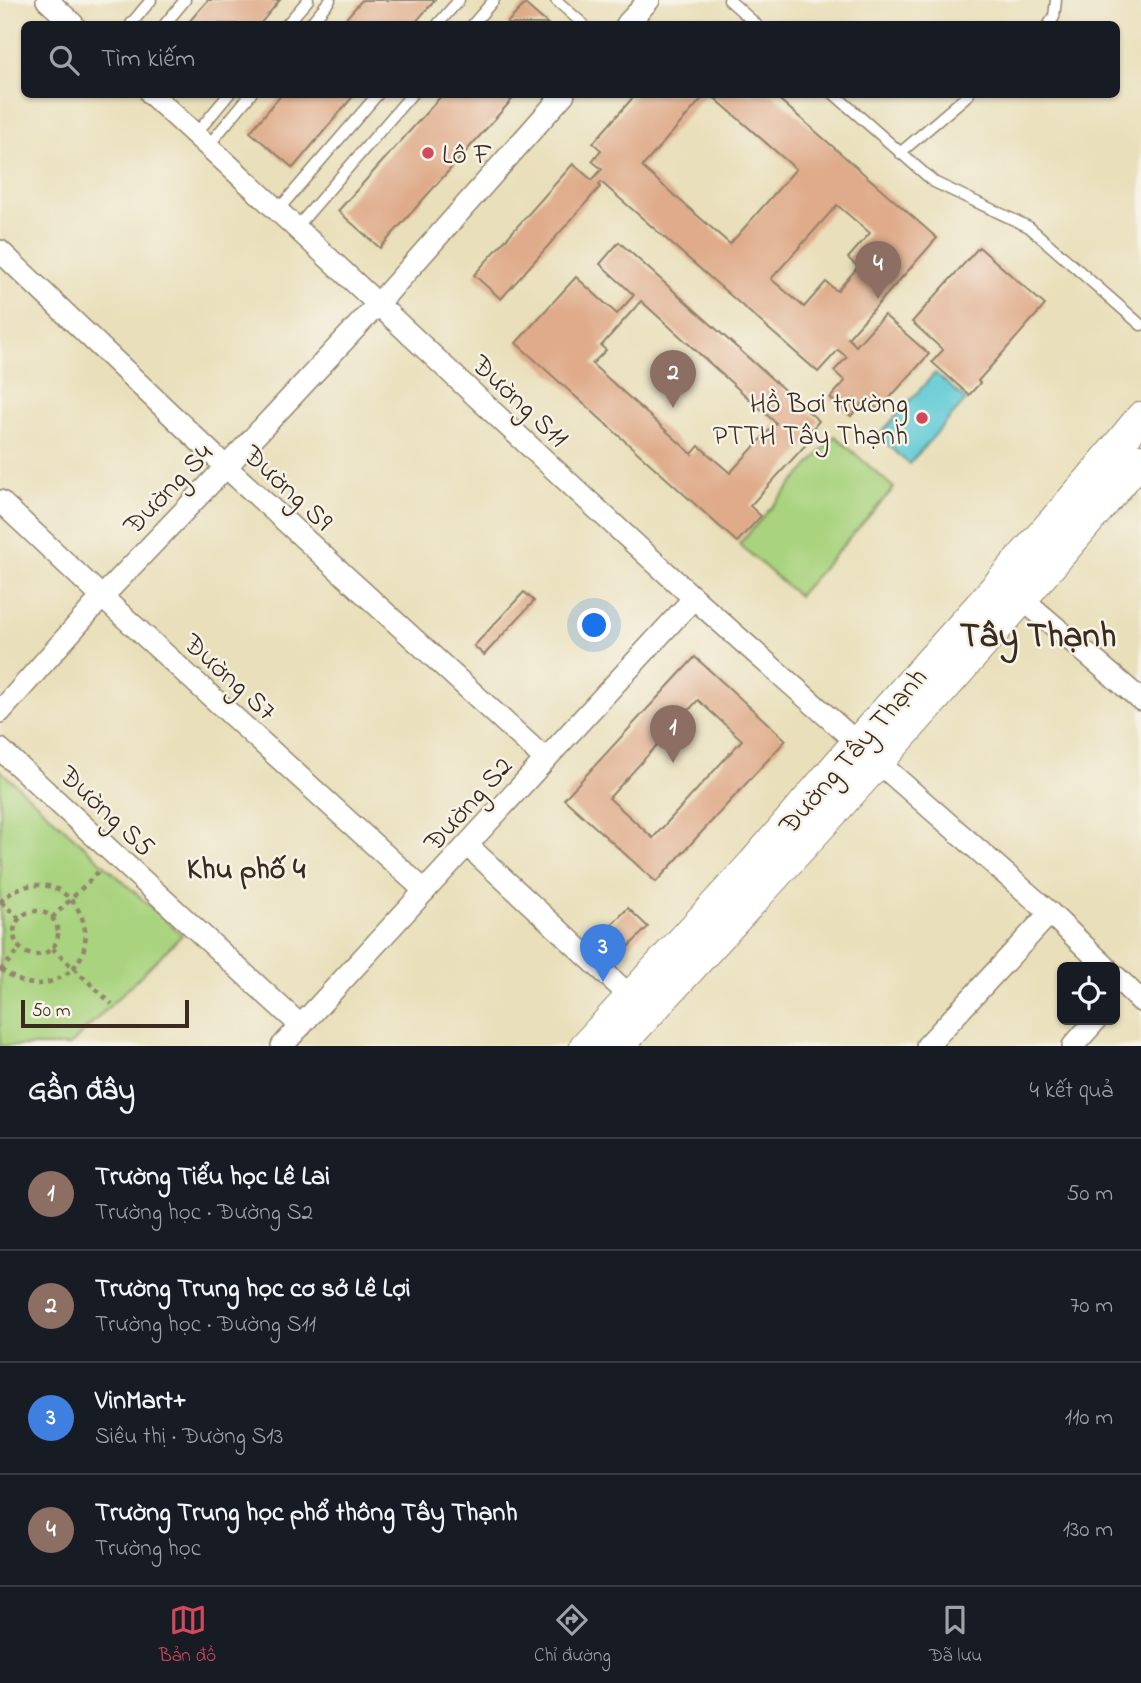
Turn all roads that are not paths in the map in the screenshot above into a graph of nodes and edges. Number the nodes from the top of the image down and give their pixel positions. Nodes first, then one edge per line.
1 (47, 0) edge
2 (151, 0) edge
3 (185, 0) edge
4 (307, 0) edge
5 (330, 0) edge
6 (459, 0) edge
7 (494, 0) edge
8 (556, 0) edge
9 (649, 0) edge
10 (729, 0) edge
11 (1056, 0) edge
12 (70, 21) edge
13 (134, 21) edge
14 (167, 21) edge
15 (290, 21) edge
16 (312, 21) edge
17 (441, 21) edge
18 (475, 21) edge
19 (580, 21) edge
20 (630, 21) edge
21 (753, 21) edge
22 (1051, 21) edge
23 (155, 98) edge
24 (227, 98) edge
25 (247, 98) edge
26 (375, 98) edge
27 (409, 98) edge
28 (560, 98) edge
29 (839, 98) edge
30 (964, 98) edge
31 (202, 140) junction
32 (900, 153) junction
33 (278, 210) junction
34 (296, 228) junction
35 (0, 251) edge
36 (377, 305) junction
37 (1141, 325) edge
38 (1141, 417) edge
39 (1141, 459) edge
40 (226, 467) junction
41 (0, 501) edge
42 (1011, 590) junction
43 (102, 597) junction
44 (694, 598) junction
45 (1141, 700) edge
46 (0, 712) edge
47 (0, 749) edge
48 (868, 752) junction
49 (545, 759) junction
50 (467, 845) junction
51 (425, 891) junction
52 (1049, 913) junction
53 (1100, 962) edge
54 (630, 996) junction
55 (1092, 1025) edge
56 (302, 1026) junction
57 (282, 1046) edge
58 (585, 1046) edge
59 (620, 1046) edge
60 (927, 1046) edge
61 (1073, 1046) edge

1 - 12 street
2 - 13 lane
3 - 14 lane
4 - 15 lane
5 - 16 lane
6 - 17 lane
7 - 18 lane
8 - 19 lane
9 - 20 street
10 - 21 lane
11 - 22 lane
23 - 31 street, Đường S11
24 - 31 lane
25 - 31 lane
26 - 33 lane
27 - 34 lane
28 - 36 street, Đường S4
29 - 32 lane
30 - 32 lane
31 - 33 street, Đường S11
32 - 37 lane
33 - 34 street, Đường S11
34 - 36 street, Đường S11
35 - 40 street, Đường S9
36 - 40 street, Đường S4
36 - 44 street, Đường S11
38 - 42 street, Đường Tây Thạnh
39 - 42 street, Đường Tây Thạnh
40 - 43 street, Đường S4
40 - 49 street, Đường S9
41 - 43 street, Đường S7
42 - 45 street
42 - 48 street, Đường Tây Thạnh
43 - 46 street, Đường S4
43 - 51 street, Đường S7
44 - 48 street, Đường S11
44 - 49 street, Đường S2
47 - 56 street, Đường S5
48 - 52 street, Đường S11
48 - 54 street, Đường Tây Thạnh
48 - 59 street, Đường Tây Thạnh
49 - 50 street, Đường S2
50 - 51 street, Đường S2
50 - 54 street
51 - 56 street, Đường S2
52 - 53 street, Đường S11
52 - 60 street
54 - 58 street, Đường Tây Thạnh
55 - 61 street
56 - 57 street, Đường S2

